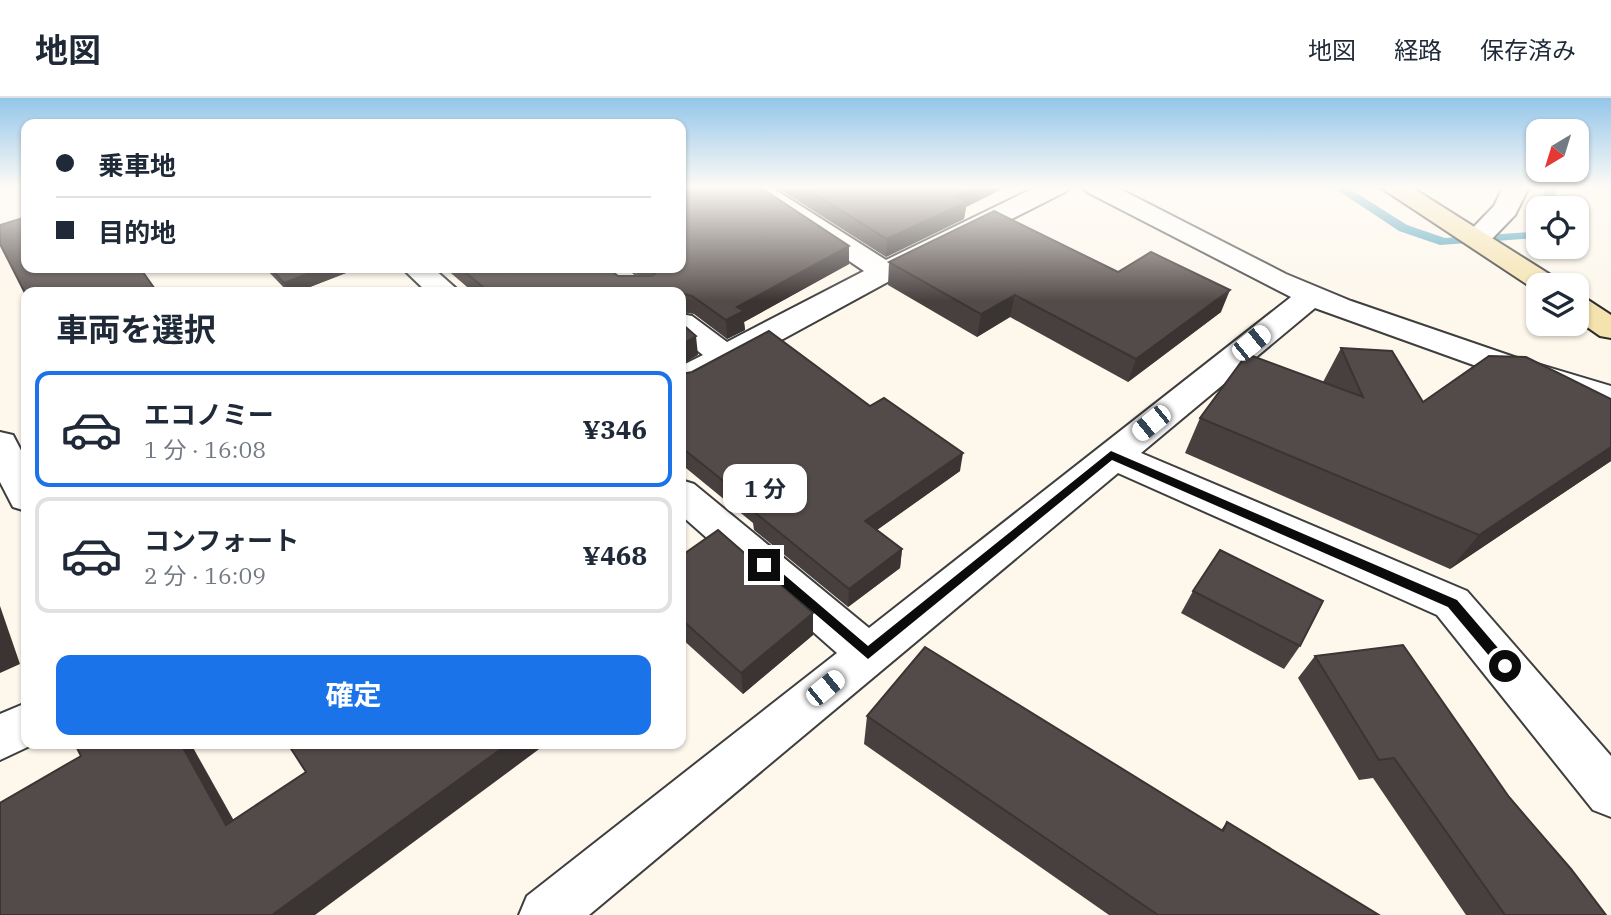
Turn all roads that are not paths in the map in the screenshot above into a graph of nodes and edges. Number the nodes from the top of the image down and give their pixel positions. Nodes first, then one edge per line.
1 (813, 225) edge
2 (979, 225) edge
3 (1172, 225) edge
4 (1456, 225) edge
5 (1490, 225) edge
6 (1477, 238) junction
7 (885, 272) junction
8 (422, 273) edge
9 (615, 273) edge
10 (1529, 273) edge
11 (439, 287) edge
12 (633, 287) edge
13 (1311, 296) junction
14 (1589, 314) edge
15 (686, 327) edge
16 (1611, 329) edge
17 (726, 357) junction
18 (686, 377) edge
19 (1611, 397) edge
20 (0, 444) edge
21 (1111, 455) junction
22 (21, 487) edge
23 (686, 498) edge
24 (868, 653) junction
25 (21, 727) edge
26 (0, 738) edge
27 (1611, 793) edge
28 (546, 915) edge

1 - 7 street
2 - 7 street
3 - 13 street
4 - 6 main road
5 - 6 street
6 - 10 main road
7 - 17 street
8 - 11 street
9 - 12 street
13 - 19 street
13 - 21 street
14 - 16 main road
15 - 17 street
17 - 18 street
20 - 22 street
21 - 24 street
21 - 27 street
23 - 24 street
24 - 28 street
25 - 26 street

